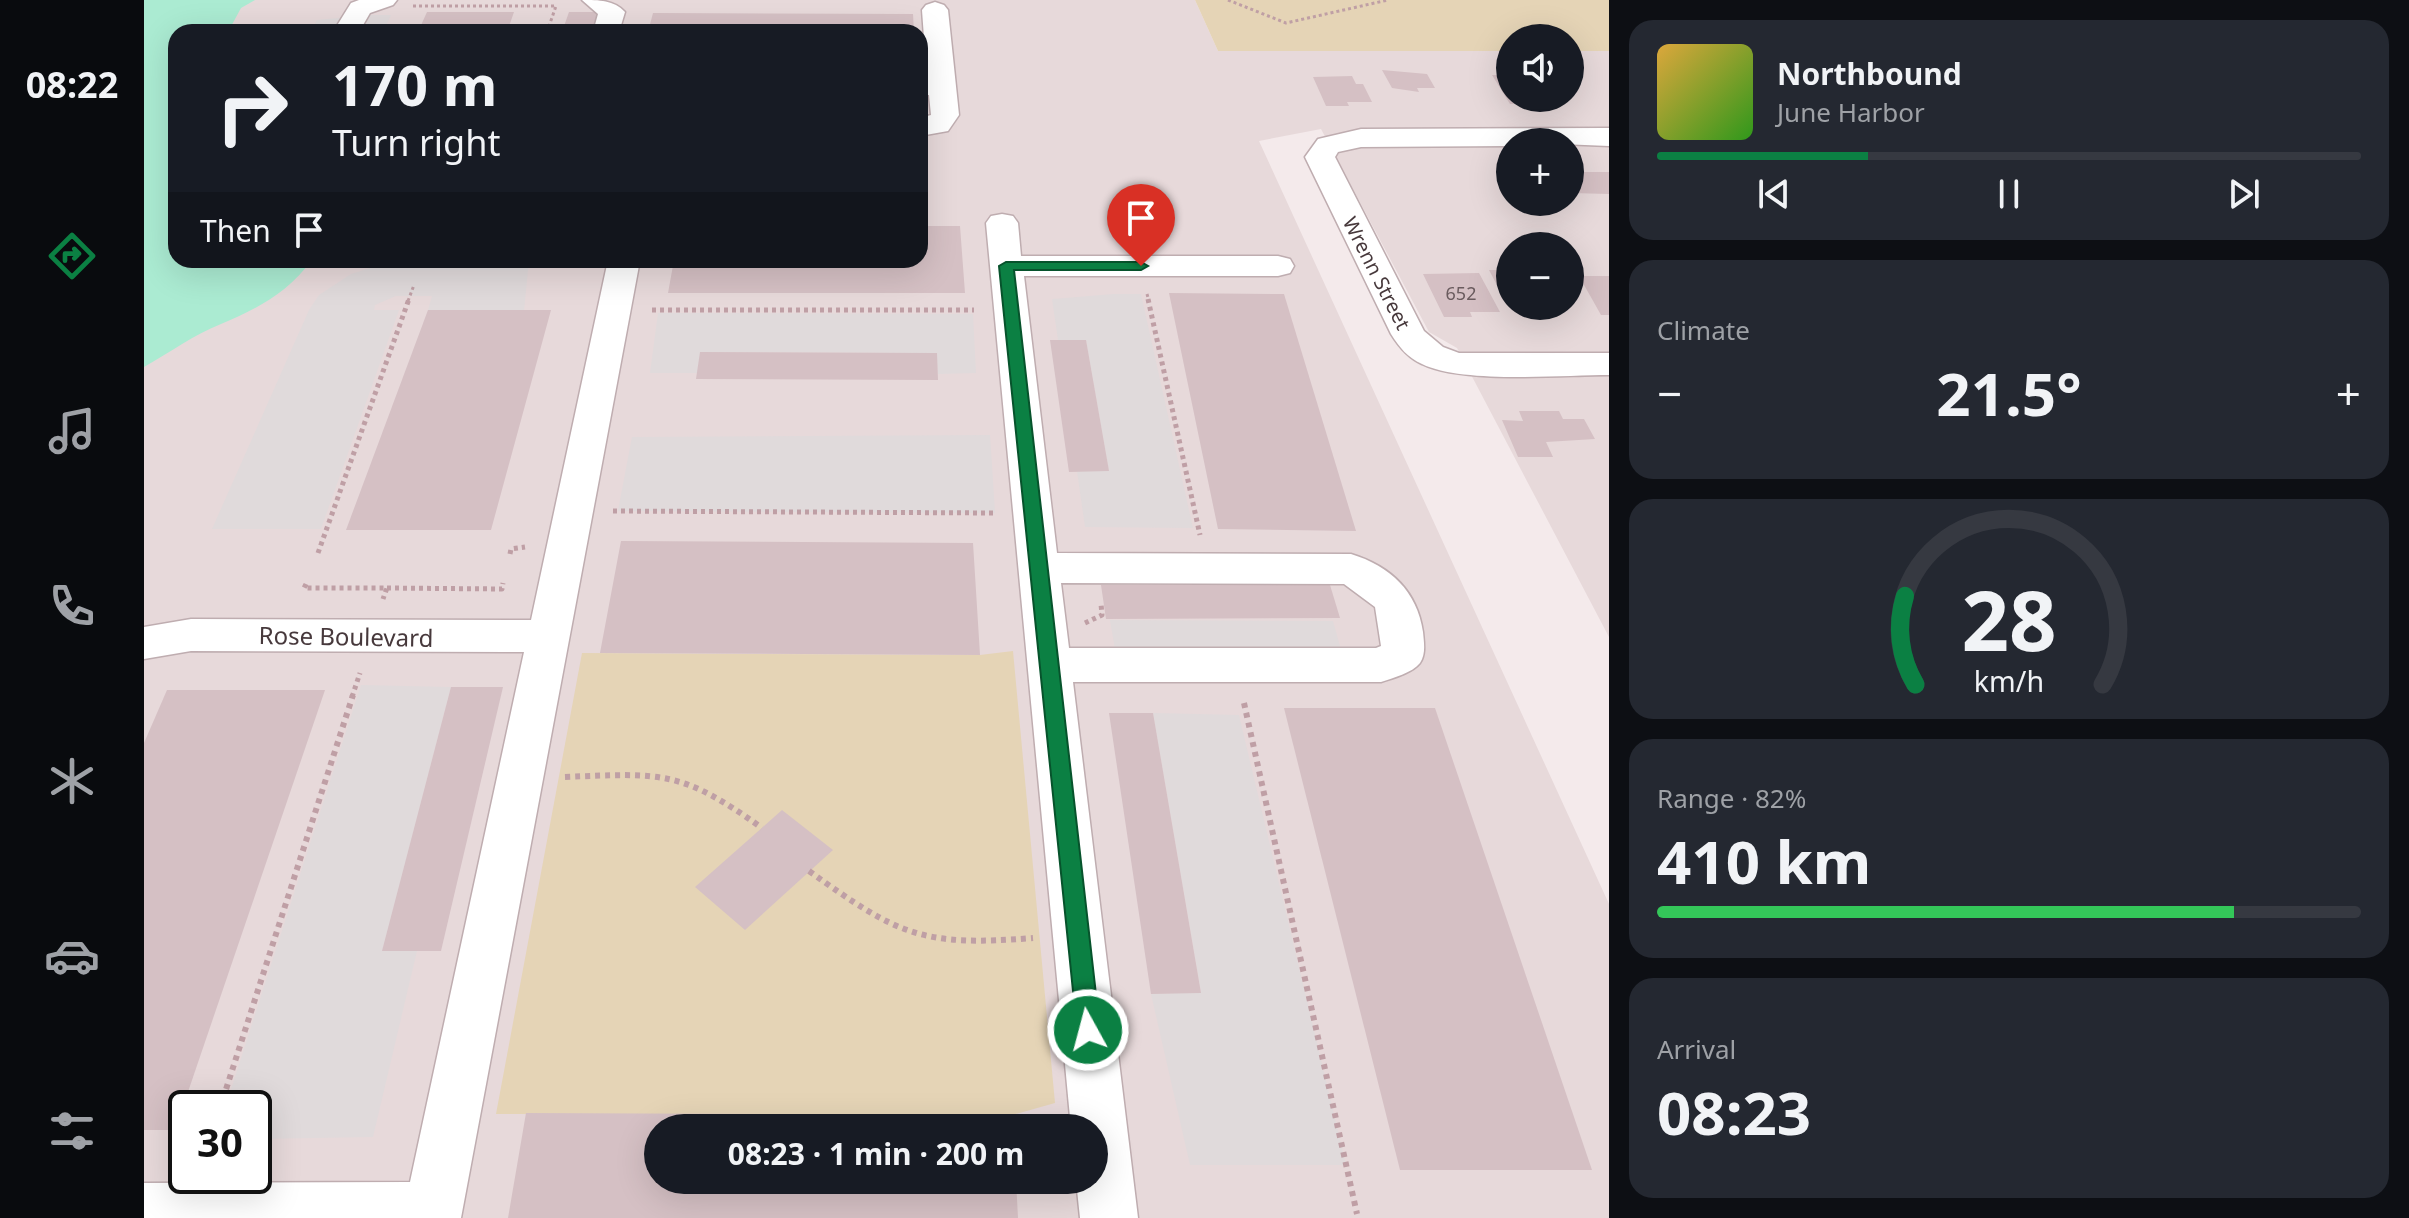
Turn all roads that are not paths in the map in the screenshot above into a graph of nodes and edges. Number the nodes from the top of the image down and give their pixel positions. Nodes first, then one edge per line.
1 (595, 0) edge
2 (392, 3) edge
3 (935, 10) dead end
4 (351, 24) edge
5 (608, 24) edge
6 (931, 87) edge
7 (928, 126) edge
8 (1609, 137) edge
9 (1002, 223) dead end
10 (1006, 266) junction
11 (1278, 266) dead end
12 (622, 268) edge
13 (1609, 364) edge
14 (1039, 568) junction
15 (548, 636) junction
16 (144, 643) edge
17 (1050, 665) junction
18 (144, 1212) edge
19 (433, 1215) edge
20 (1109, 1218) edge

1 - 5 street
2 - 4 street
3 - 6 street
6 - 7 street
8 - 13 street, Wrenn Street
9 - 10 street
10 - 11 street
10 - 14 street
12 - 15 street
14 - 17 street
14 - 17 street
15 - 16 street, Rose Boulevard
15 - 19 street
17 - 20 street
18 - 19 street

